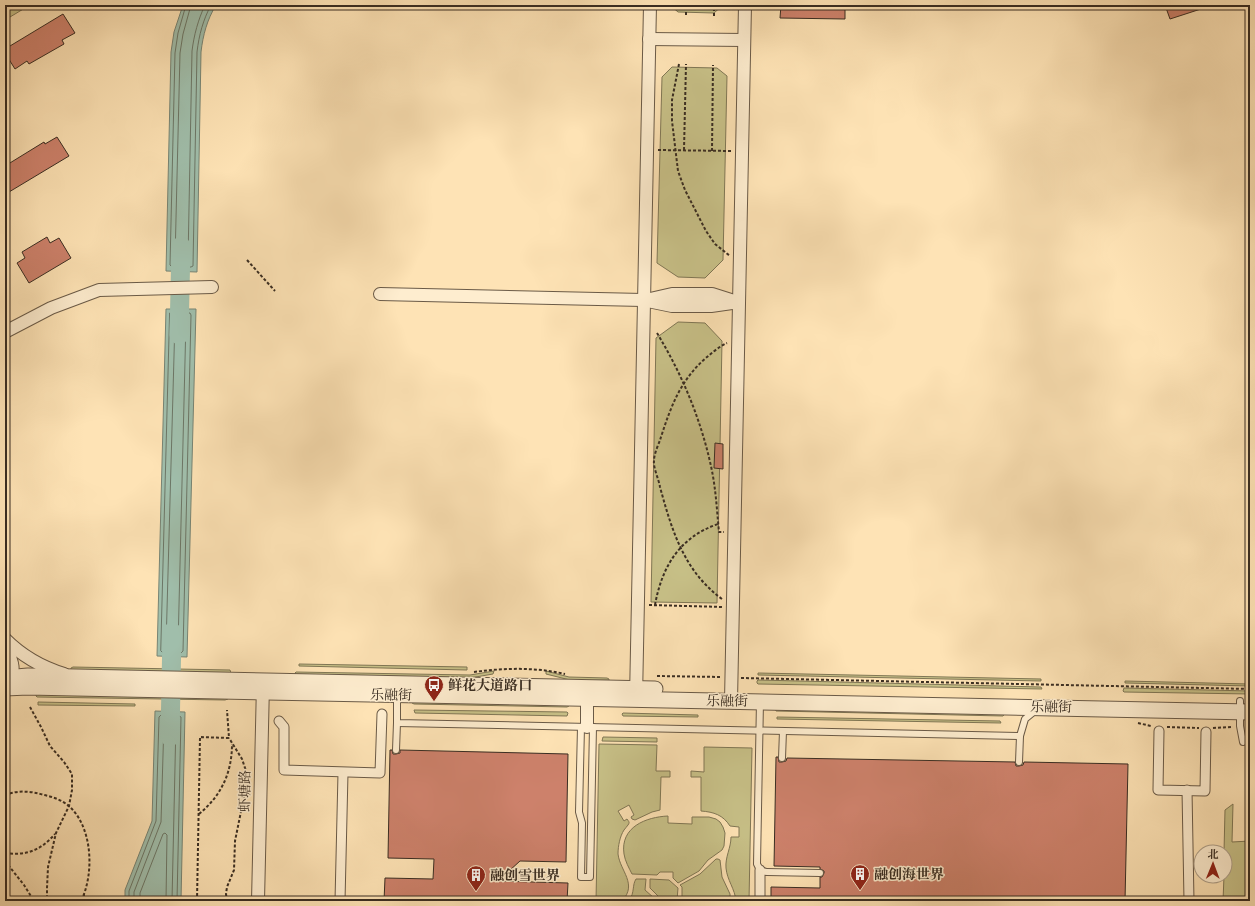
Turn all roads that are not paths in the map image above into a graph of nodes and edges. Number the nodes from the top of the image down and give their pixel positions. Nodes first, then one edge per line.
1 (650, 5) edge
2 (745, 5) edge
3 (649, 39) junction
4 (744, 40) junction
5 (212, 287) dead end
6 (380, 294) dead end
7 (643, 300) junction
8 (739, 302) junction
9 (5, 332) edge
10 (5, 639) edge
11 (5, 650) edge
12 (76, 677) junction
13 (6, 679) edge
14 (139, 684) junction
15 (262, 686) junction
16 (397, 689) junction
17 (636, 694) junction
18 (731, 696) junction
19 (587, 698) junction
20 (760, 702) junction
21 (1245, 706) edge
22 (1040, 707) junction
23 (382, 714) dead end
24 (280, 721) dead end
25 (397, 724) junction
26 (587, 727) junction
27 (760, 731) junction
28 (782, 731) junction
29 (1159, 731) dead end
30 (1206, 732) dead end
31 (1020, 736) junction
32 (1243, 742) dead end
33 (396, 750) dead end
34 (782, 758) dead end
35 (1019, 762) dead end
36 (342, 773) junction
37 (1187, 790) junction
38 (760, 870) junction
39 (820, 873) dead end
40 (258, 901) edge
41 (340, 901) edge
42 (760, 901) edge
43 (1189, 901) edge

1 - 3 street
2 - 4 street
3 - 4 street
3 - 7 street
4 - 8 street
5 - 9 street
6 - 7 street
7 - 8 street
7 - 17 street
8 - 18 street
10 - 12 street
11 - 13 street
12 - 13 street
12 - 14 street
13 - 14 street
14 - 15 street, 乐融街
15 - 16 street, 乐融街
15 - 40 street, 虾塘路
16 - 17 street, 乐融街
16 - 19 street, 乐融街
16 - 25 lane
17 - 18 street, 乐融街
17 - 19 street, 乐融街
18 - 20 street, 乐融街
18 - 21 street, 乐融街
19 - 26 street
20 - 22 street, 乐融街
20 - 27 lane
21 - 22 street, 乐融街
21 - 32 lane
22 - 31 lane
23 - 36 street
24 - 36 street
25 - 26 lane
25 - 33 lane
26 - 26 lane
26 - 27 lane
27 - 28 lane
27 - 38 lane
28 - 31 lane
28 - 34 lane
29 - 37 street
30 - 37 street
31 - 35 lane
36 - 41 street
37 - 43 street
38 - 39 lane
38 - 42 street

